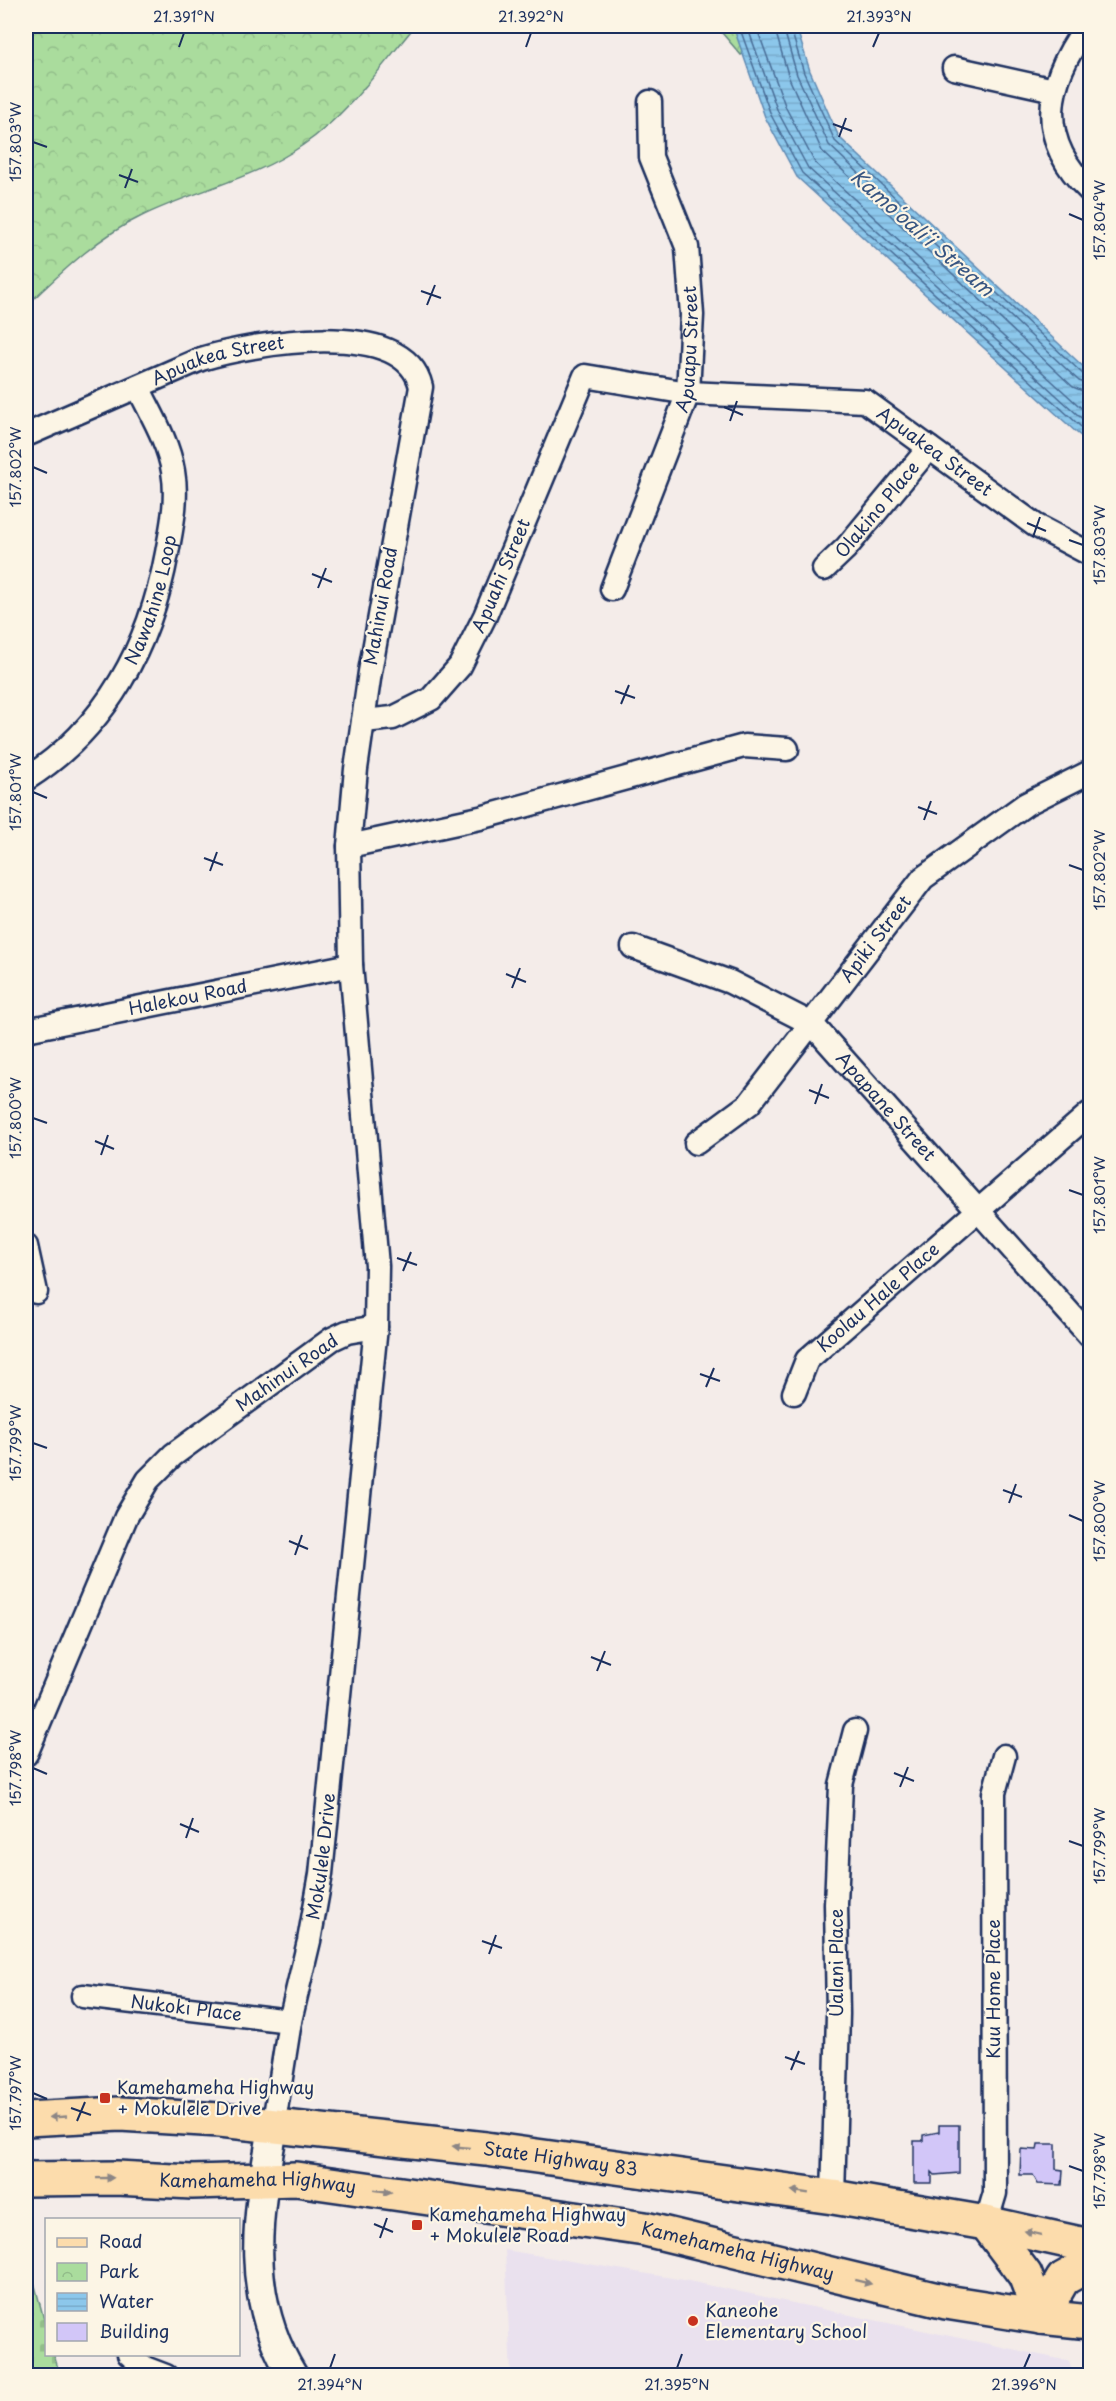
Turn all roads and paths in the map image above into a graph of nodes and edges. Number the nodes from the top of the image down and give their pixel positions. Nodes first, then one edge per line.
1 (1087, 26) edge
2 (954, 68) dead end
3 (1054, 90) junction
4 (650, 102) dead end
5 (1090, 191) edge
6 (414, 369) joint
7 (585, 376) joint
8 (138, 387) junction
9 (688, 393) junction
10 (26, 435) edge
11 (929, 448) junction
12 (1090, 554) edge
13 (824, 569) dead end
14 (612, 589) dead end
15 (363, 721) junction
16 (787, 749) dead end
17 (1090, 772) edge
18 (26, 779) edge
19 (349, 846) junction
20 (633, 947) dead end
21 (351, 965) junction
22 (812, 1024) junction
23 (26, 1030) edge
24 (1090, 1113) edge
25 (696, 1143) dead end
26 (976, 1210) junction
27 (26, 1246) edge
28 (36, 1292) dead end
29 (376, 1326) junction
30 (1089, 1332) edge
31 (794, 1393) dead end
32 (35, 1701) edge
33 (855, 1731) dead end
34 (26, 1754) edge
35 (1004, 1756) dead end
36 (83, 1996) dead end
37 (290, 2021) junction
38 (26, 2119) edge
39 (273, 2128) junction
40 (26, 2179) edge
41 (263, 2180) junction
42 (833, 2197) junction
43 (986, 2223) junction
44 (1088, 2259) edge
45 (1090, 2316) edge
46 (1041, 2318) junction
47 (1090, 2322) edge
48 (130, 2356) edge
49 (286, 2374) edge
50 (166, 2376) edge

1 - 3 street
2 - 3 street
3 - 5 street
4 - 9 street, Apuapu Street
6 - 8 street, Apuakea Street
6 - 15 street, Mahinui Road
7 - 9 street, Apuakea Street
7 - 15 street, Apuahi Street
8 - 10 street, Apuakea Street
8 - 18 street, Nawahine Loop
9 - 11 street, Apuakea Street
9 - 14 street, Apuapu Street
11 - 12 street, Apuakea Street
11 - 13 street, Olakino Place
15 - 19 street, Mahinui Road
16 - 19 street
17 - 22 street, Apiki Street
19 - 21 street, Mahinui Road
20 - 22 street, Apapane Street
21 - 23 street, Halekou Road
21 - 29 street, Mahinui Road
22 - 25 street, Apiki Street
22 - 26 street, Apapane Street
24 - 26 street, Koolau Hale Place
26 - 30 street, Apapane Street
26 - 31 street, Koolau Hale Place
27 - 28 street
29 - 32 street, Mahinui Road
29 - 37 street, Mokulele Drive
32 - 34 street, Mahinui Road
33 - 42 street, Ualani Place
35 - 43 street, Kuu Home Place
36 - 37 street, Nukoki Place
37 - 39 street, Mokulele Drive
39 -> 38 main road, State Highway 83
39 - 41 street, Mokulele Drive
42 -> 39 main road, State Highway 83
40 -> 41 main road, Kamehameha Highway
41 -> 46 main road, Kamehameha Highway
41 - 49 street, Mokulele Drive
42 - 43 main road, State Highway 83
44 -> 43 main road, State Highway 83
43 - 46 main road
44 - 45 main road
44 - 46 main road
46 - 47 main road, Kamehameha Highway
48 - 50 street

